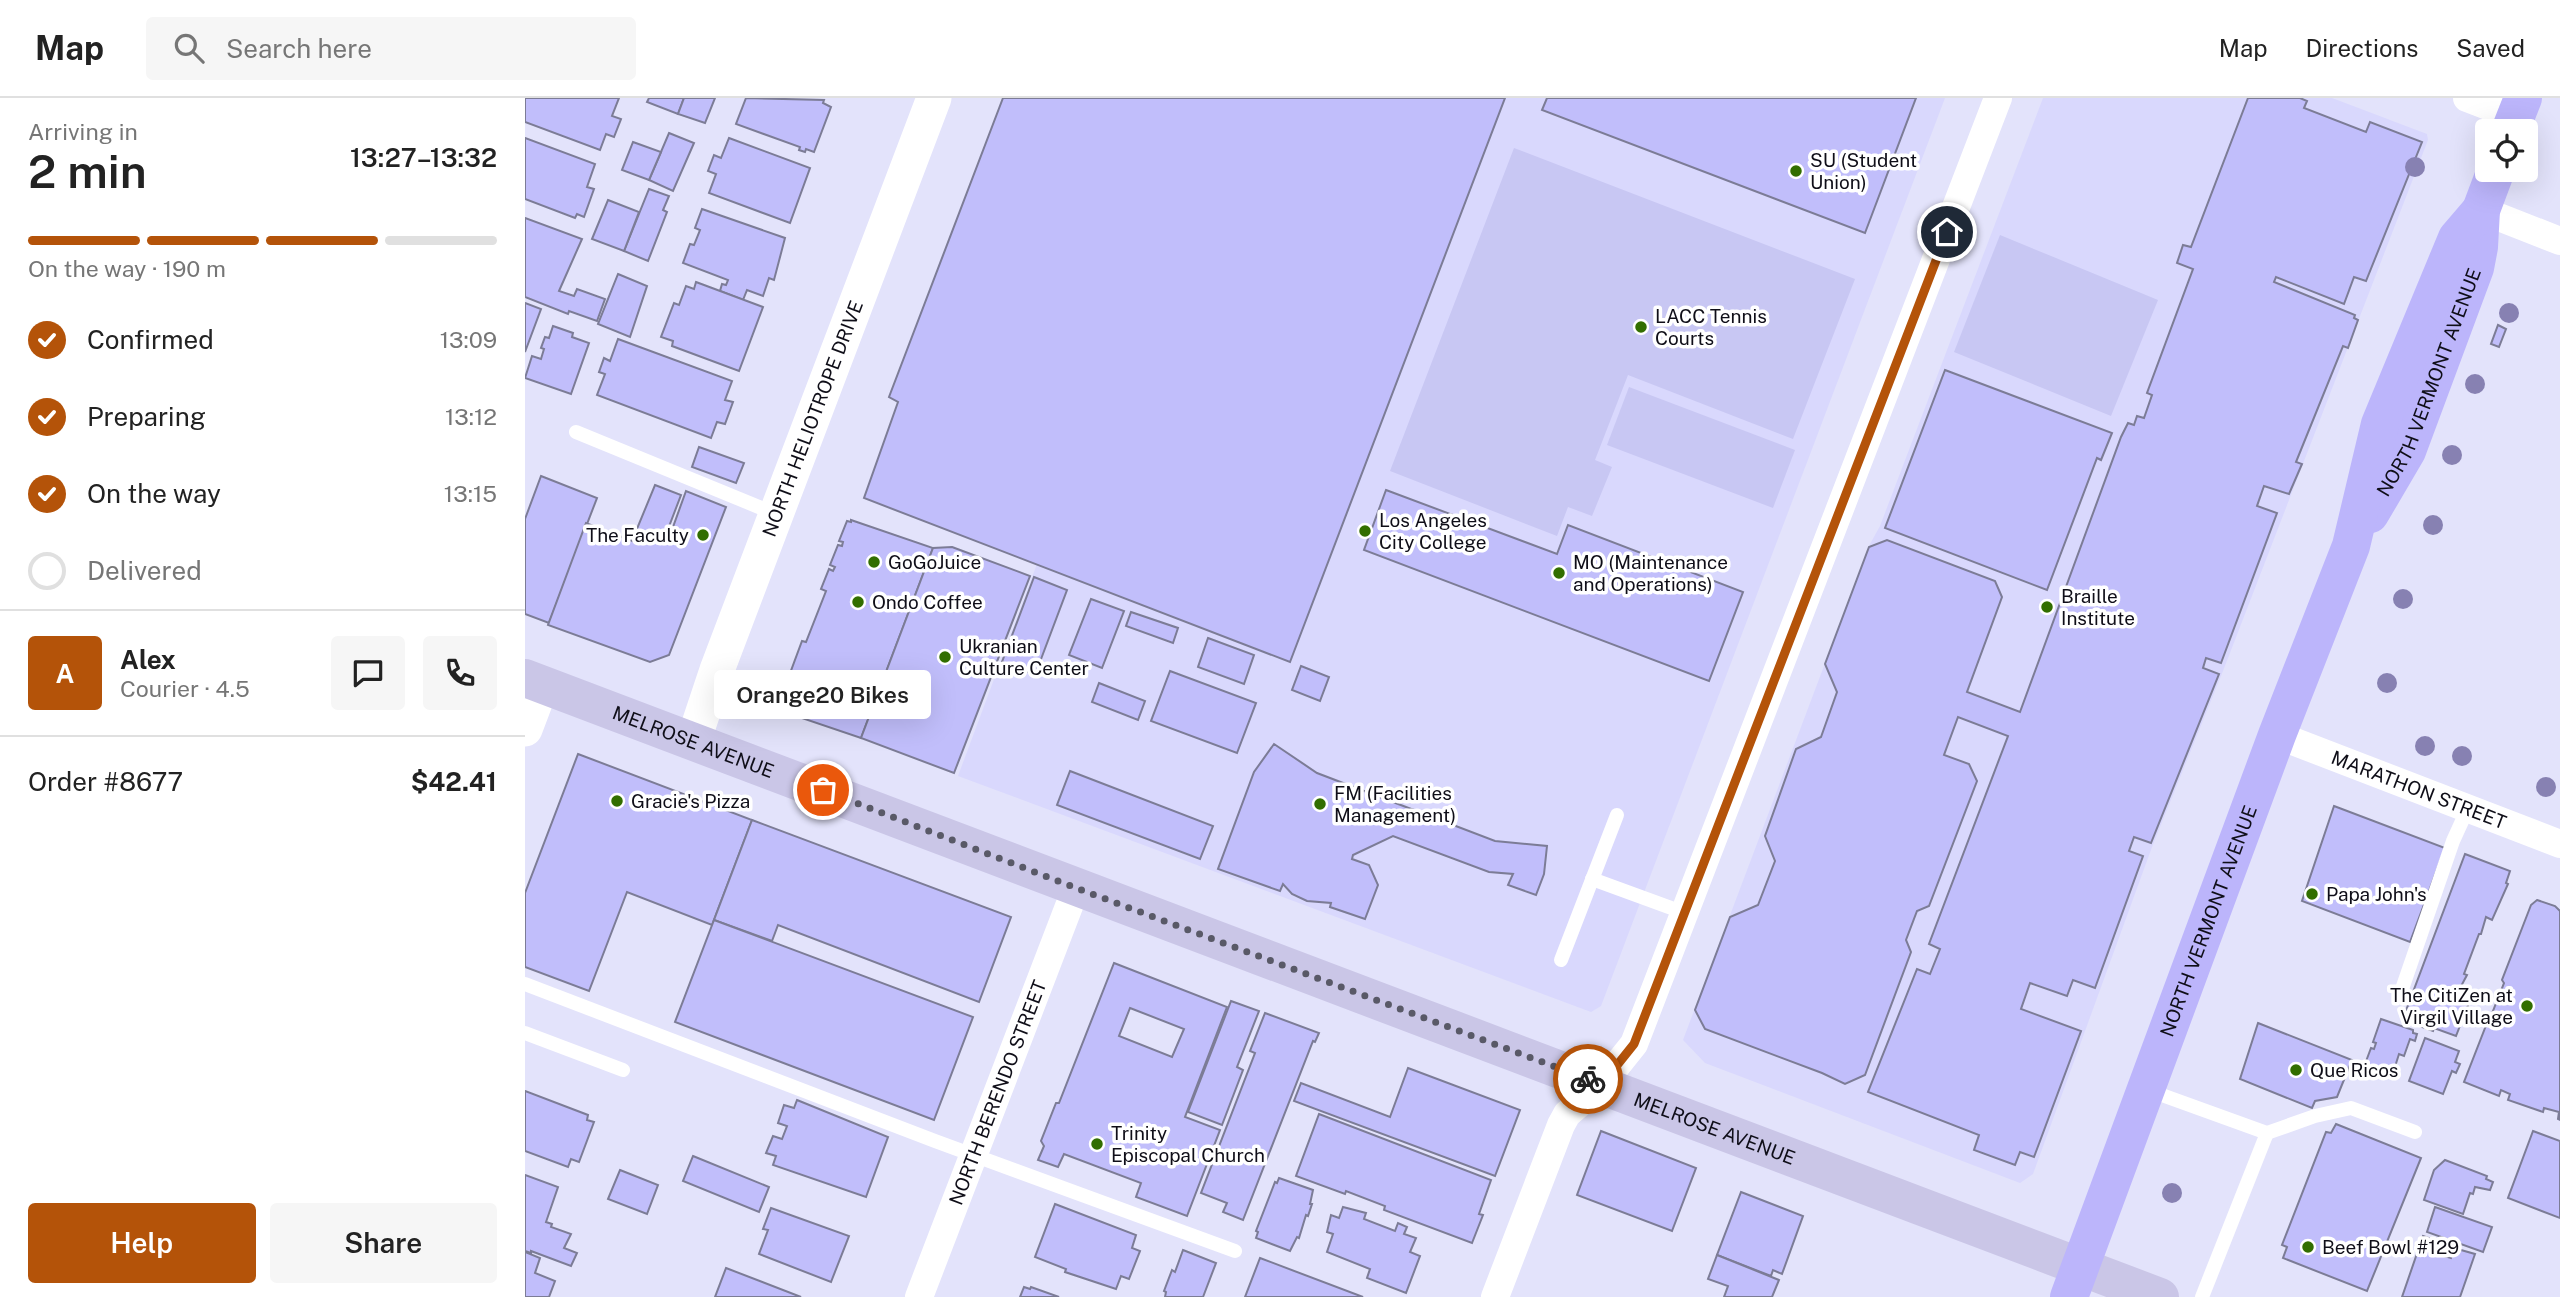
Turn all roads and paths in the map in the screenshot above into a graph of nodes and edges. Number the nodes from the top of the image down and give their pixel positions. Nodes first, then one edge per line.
1 (934, 98) edge
2 (1998, 98) edge
3 (2467, 98) edge
4 (2516, 115) edge
5 (2491, 182) edge
6 (2480, 210) junction
7 (2560, 241) edge
8 (576, 432) dead end
9 (776, 514) junction
10 (534, 681) edge
11 (525, 730) edge
12 (2277, 735) junction
13 (693, 742) junction
14 (2468, 808) junction
15 (1617, 815) dead end
16 (2560, 844) edge
17 (1592, 878) junction
18 (1076, 888) junction
19 (1685, 914) junction
20 (1561, 960) dead end
21 (525, 984) edge
22 (2401, 992) dead end
23 (525, 1033) edge
24 (623, 1070) dead end
25 (1602, 1084) junction
26 (2145, 1089) junction
27 (2416, 1132) dead end
28 (2267, 1133) junction
29 (974, 1154) junction
30 (1235, 1251) dead end
31 (2074, 1282) edge
32 (919, 1297) edge
33 (1495, 1297) edge
34 (2160, 1297) edge
35 (2202, 1297) edge

1 - 9 street, NORTH HELIOTROPE DRIVE
2 - 19 street
3 - 4 street
5 - 6 main road, NORTH VERMONT AVENUE
6 - 7 street
6 - 12 main road, NORTH VERMONT AVENUE
8 - 9 lane
9 - 13 street, NORTH HELIOTROPE DRIVE
10 - 11 street
10 - 13 main road, MELROSE AVENUE
12 - 14 street, MARATHON STREET
12 - 26 main road, NORTH VERMONT AVENUE
13 - 18 main road, MELROSE AVENUE
14 - 16 street, MARATHON STREET
14 - 22 lane
15 - 17 lane
17 - 19 lane
17 - 20 lane
18 - 25 main road, MELROSE AVENUE
18 - 29 street, NORTH BERENDO STREET
19 - 25 street
21 - 29 lane
23 - 24 lane
25 - 31 main road, MELROSE AVENUE
25 - 33 street
26 - 28 lane
26 - 31 main road, NORTH VERMONT AVENUE
27 - 28 lane
28 - 35 lane
29 - 30 lane
29 - 32 street, NORTH BERENDO STREET
31 - 34 main road, MELROSE AVENUE

